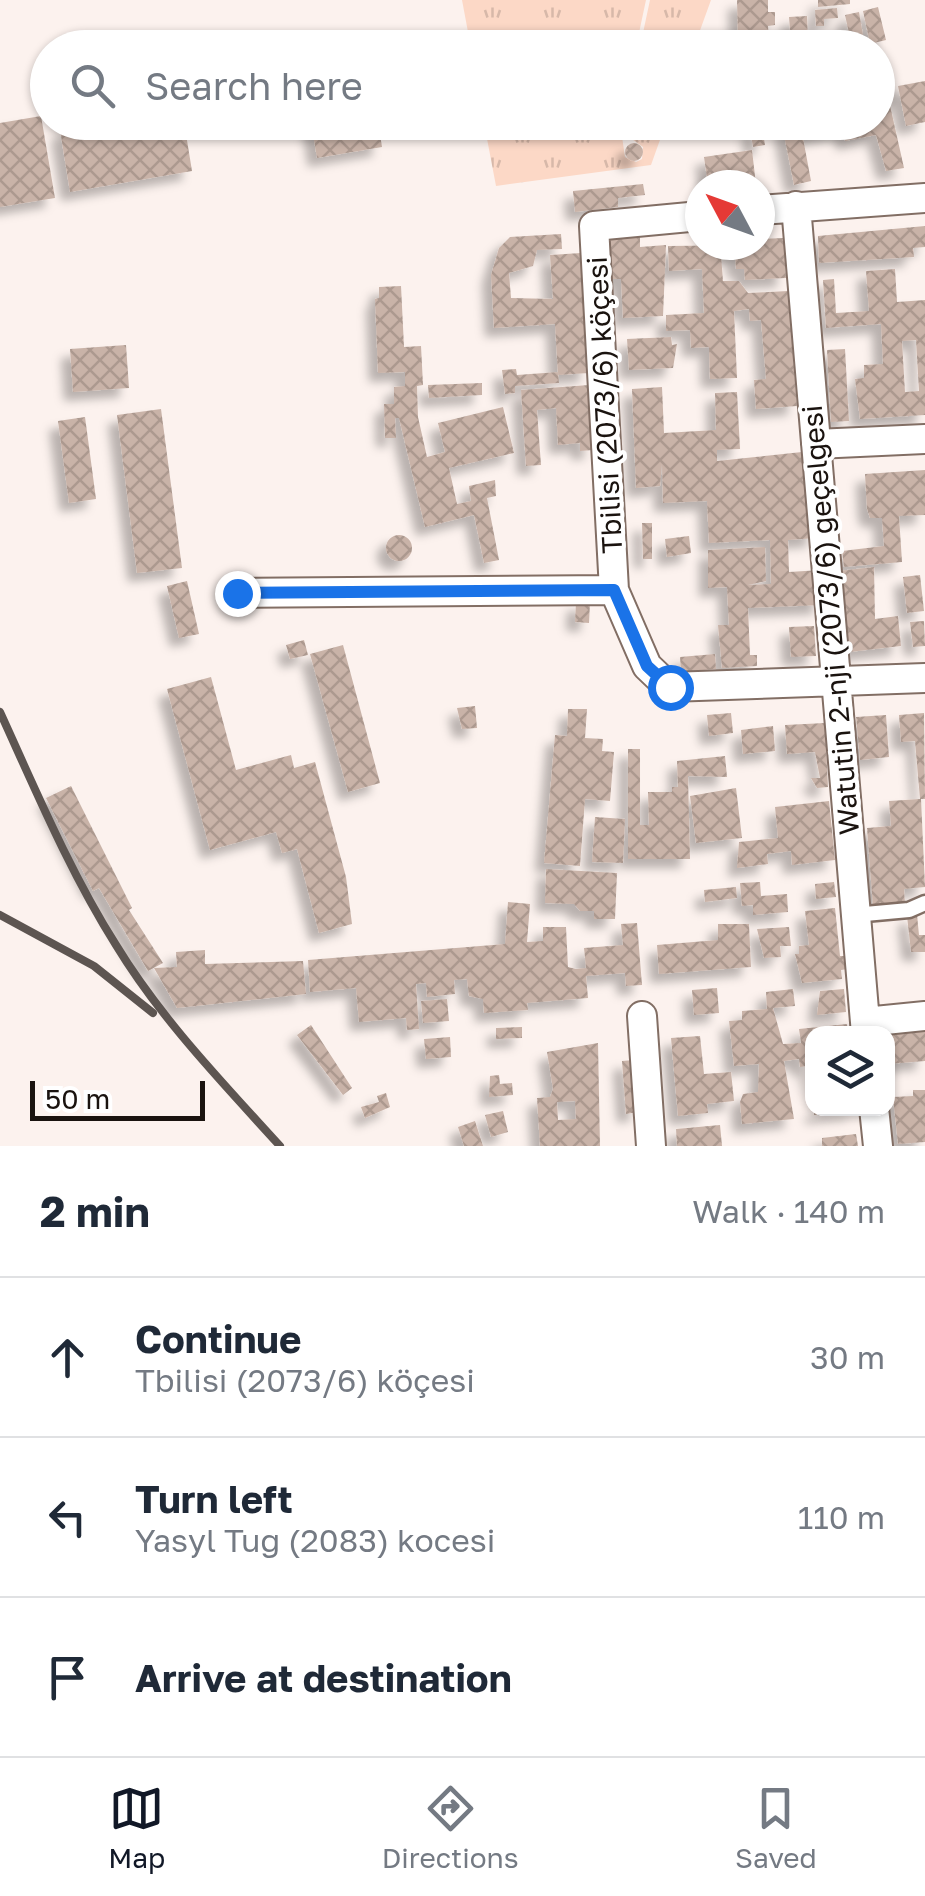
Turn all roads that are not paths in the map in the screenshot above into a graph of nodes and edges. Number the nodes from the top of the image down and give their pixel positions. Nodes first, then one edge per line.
1 (925, 198) edge
2 (796, 206) junction
3 (775, 208) edge
4 (685, 217) edge
5 (925, 439) edge
6 (816, 444) junction
7 (614, 590) junction
8 (237, 593) dead end
9 (925, 678) edge
10 (836, 684) junction
11 (925, 902) edge
12 (854, 915) junction
13 (642, 1016) dead end
14 (925, 1016) edge
15 (866, 1026) edge
16 (876, 1026) edge
17 (875, 1116) edge
18 (650, 1146) edge
19 (878, 1146) edge

1 - 2 street
2 - 3 street
2 - 6 street, Watutin 2-nji (2073/6) geçelgesi
4 - 7 street, Tbilisi (2073/6) köçesi
5 - 6 street
6 - 10 street, Watutin 2-nji (2073/6) geçelgesi
7 - 8 street
7 - 10 street, Tbilisi (2073/6) köçesi
9 - 10 street
10 - 12 street, Watutin 2-nji (2073/6) geçelgesi
11 - 12 lane
12 - 15 street, Watutin 2-nji (2073/6) geçelgesi
13 - 18 street
14 - 16 street
17 - 19 street

